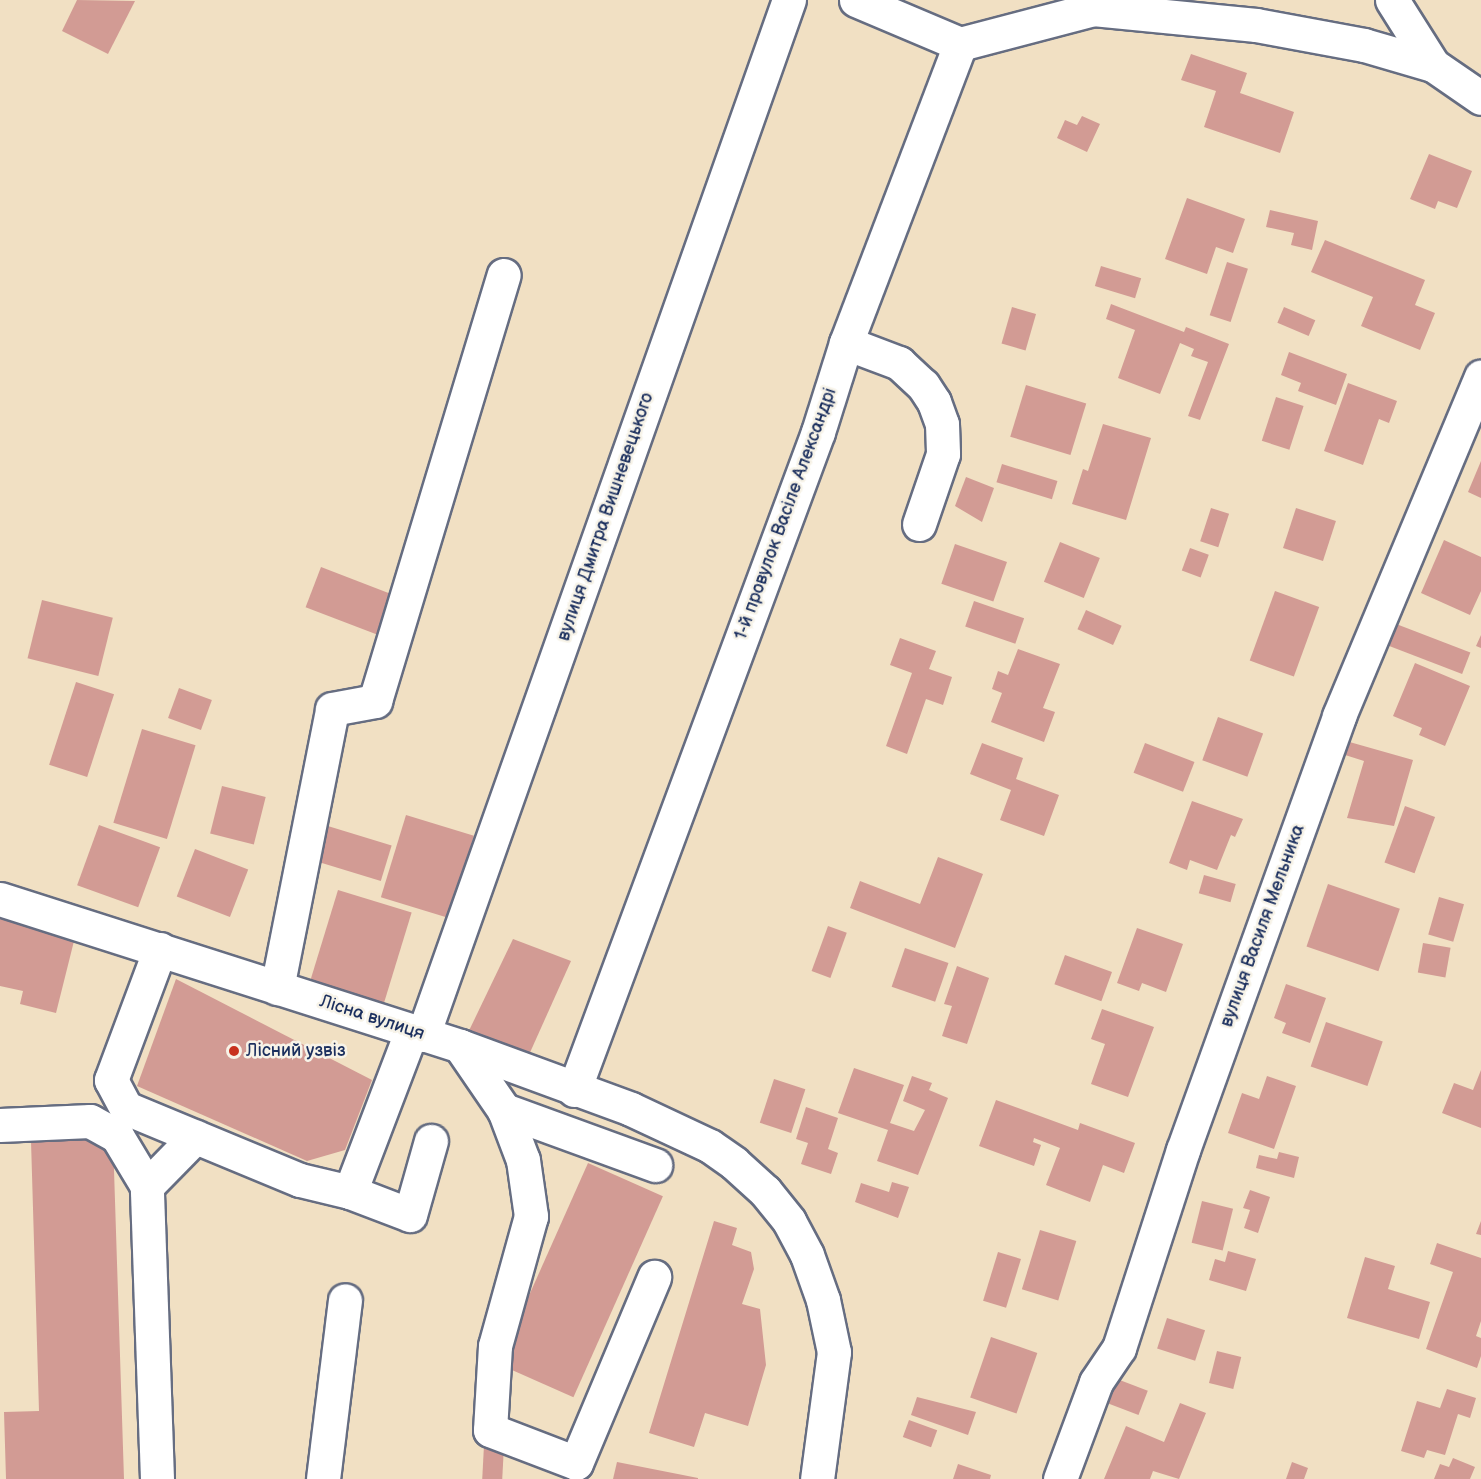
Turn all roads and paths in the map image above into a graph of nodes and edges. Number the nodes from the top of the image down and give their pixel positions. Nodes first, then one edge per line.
1 (789, 0) edge
2 (856, 0) edge
3 (1392, 0) edge
4 (960, 44) junction
5 (1432, 66) junction
6 (1481, 98) edge
7 (504, 275) dead end
8 (846, 343) junction
9 (1481, 378) edge
10 (919, 524) dead end
11 (0, 899) edge
12 (160, 949) junction
13 (277, 988) junction
14 (417, 1033) junction
15 (460, 1046) junction
16 (574, 1090) junction
17 (504, 1110) junction
18 (0, 1125) edge
19 (195, 1137) junction
20 (431, 1141) dead end
21 (655, 1165) dead end
22 (147, 1186) junction
23 (350, 1192) junction
24 (654, 1277) dead end
25 (345, 1300) dead end
26 (157, 1479) edge
27 (323, 1479) edge
28 (817, 1479) edge
29 (1060, 1479) edge

1 - 14 street, вулиця Дмитра Вишневецького
2 - 4 street
3 - 5 street
4 - 5 street
4 - 8 street, 1-й провулок Васіле Александрі
5 - 6 street
7 - 13 street
8 - 10 street
8 - 16 street, 1-й провулок Васіле Александрі
9 - 29 street, вулиця Василя Мельника
11 - 12 street, Лісна вулиця
12 - 13 street, Лісна вулиця
12 - 19 street
13 - 14 street, Лісна вулиця
14 - 15 street, Лісна вулиця
14 - 23 street, вулиця Дмитра Вишневецького
15 - 16 street, Лісна вулиця
15 - 17 street
16 - 28 street, Лісна вулиця
17 - 21 street
17 - 24 street
18 - 22 street
19 - 22 street
19 - 23 street
20 - 23 street
22 - 26 street
25 - 27 street

